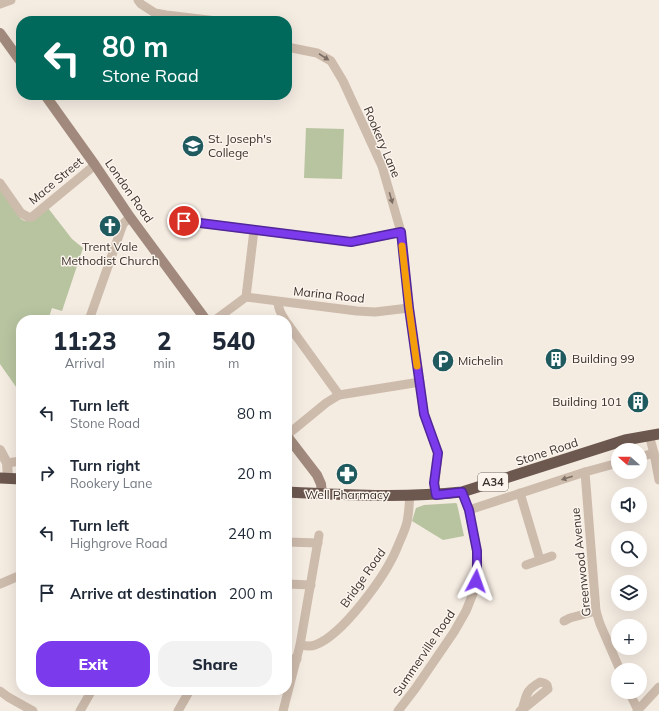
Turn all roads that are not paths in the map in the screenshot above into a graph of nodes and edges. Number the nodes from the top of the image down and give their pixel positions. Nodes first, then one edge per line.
1 (11, 0) edge
2 (138, 0) edge
3 (0, 4) edge
4 (174, 16) edge
5 (0, 33) edge
6 (292, 48) edge
7 (16, 55) edge
8 (48, 100) edge
9 (94, 165) junction
10 (0, 183) edge
11 (130, 217) junction
12 (176, 220) dead end
13 (254, 230) junction
14 (401, 232) junction
15 (246, 297) junction
16 (278, 302) junction
17 (409, 308) junction
18 (91, 315) edge
19 (202, 315) edge
20 (222, 315) edge
21 (281, 315) edge
22 (292, 330) edge
23 (420, 382) junction
24 (339, 395) junction
25 (292, 432) edge
26 (654, 435) edge
27 (292, 442) edge
28 (0, 450) edge
29 (654, 453) junction
30 (647, 455) edge
31 (16, 462) edge
32 (7, 463) junction
33 (611, 465) edge
34 (585, 472) junction
35 (4, 478) edge
36 (16, 479) edge
37 (659, 480) edge
38 (292, 492) edge
39 (462, 492) junction
40 (520, 493) junction
41 (322, 494) junction
42 (410, 495) junction
43 (436, 495) junction
44 (469, 510) junction
45 (292, 542) edge
46 (552, 556) dead end
47 (540, 560) junction
48 (526, 565) dead end
49 (16, 577) edge
50 (0, 584) edge
51 (292, 584) edge
52 (311, 585) junction
53 (596, 611) junction
54 (564, 621) dead end
55 (300, 644) junction
56 (292, 658) edge
57 (297, 659) junction
58 (617, 663) edge
59 (292, 678) edge
60 (659, 687) edge
61 (0, 691) edge
62 (89, 695) edge
63 (187, 695) edge
64 (287, 695) edge
65 (632, 699) edge
66 (638, 710) edge
67 (33, 711) edge
68 (80, 711) edge
69 (178, 711) edge
70 (283, 711) edge
71 (398, 711) edge

1 - 3 street
2 - 4 street
5 - 7 main road
6 -> 14 street, Rookery Lane
8 - 9 main road, London Road
9 - 10 street, Mace Street
9 - 11 main road, London Road
11 - 18 street
11 - 19 main road, London Road
12 - 13 street
13 - 14 street
13 - 15 street
14 - 17 street, Rookery Lane
15 - 16 street, Marina Road
15 - 20 street
16 - 17 street, Marina Road
16 - 21 street
17 - 23 street, Rookery Lane
22 - 24 street
23 - 24 street
23 - 43 street, Rookery Lane
24 - 25 street
26 - 29 street
26 - 39 highway, Stone Road / A34
27 - 41 main road
28 - 32 street
29 - 30 street
29 - 37 street
31 - 32 street
32 - 35 street
33 - 34 street
34 -> 40 street
34 - 53 street, Greenwood Avenue
35 - 36 highway
38 - 41 highway, A34
39 - 43 highway, Stone Road / A34
39 - 44 street, Summerville Road
40 - 44 street
40 - 47 street
41 - 42 highway, Stone Road / A34
42 - 43 highway, Stone Road / A34
42 - 55 street, Bridge Road
44 - 71 street, Summerville Road
45 - 52 street
46 - 47 street
47 - 48 street
49 - 50 street
51 - 52 street
52 - 55 street
53 - 54 street
53 - 58 street, Greenwood Avenue
55 - 57 street
56 - 57 street
57 - 59 street
60 - 66 street
61 - 67 street
62 - 68 street
63 - 69 street
64 - 70 street
65 - 66 street

